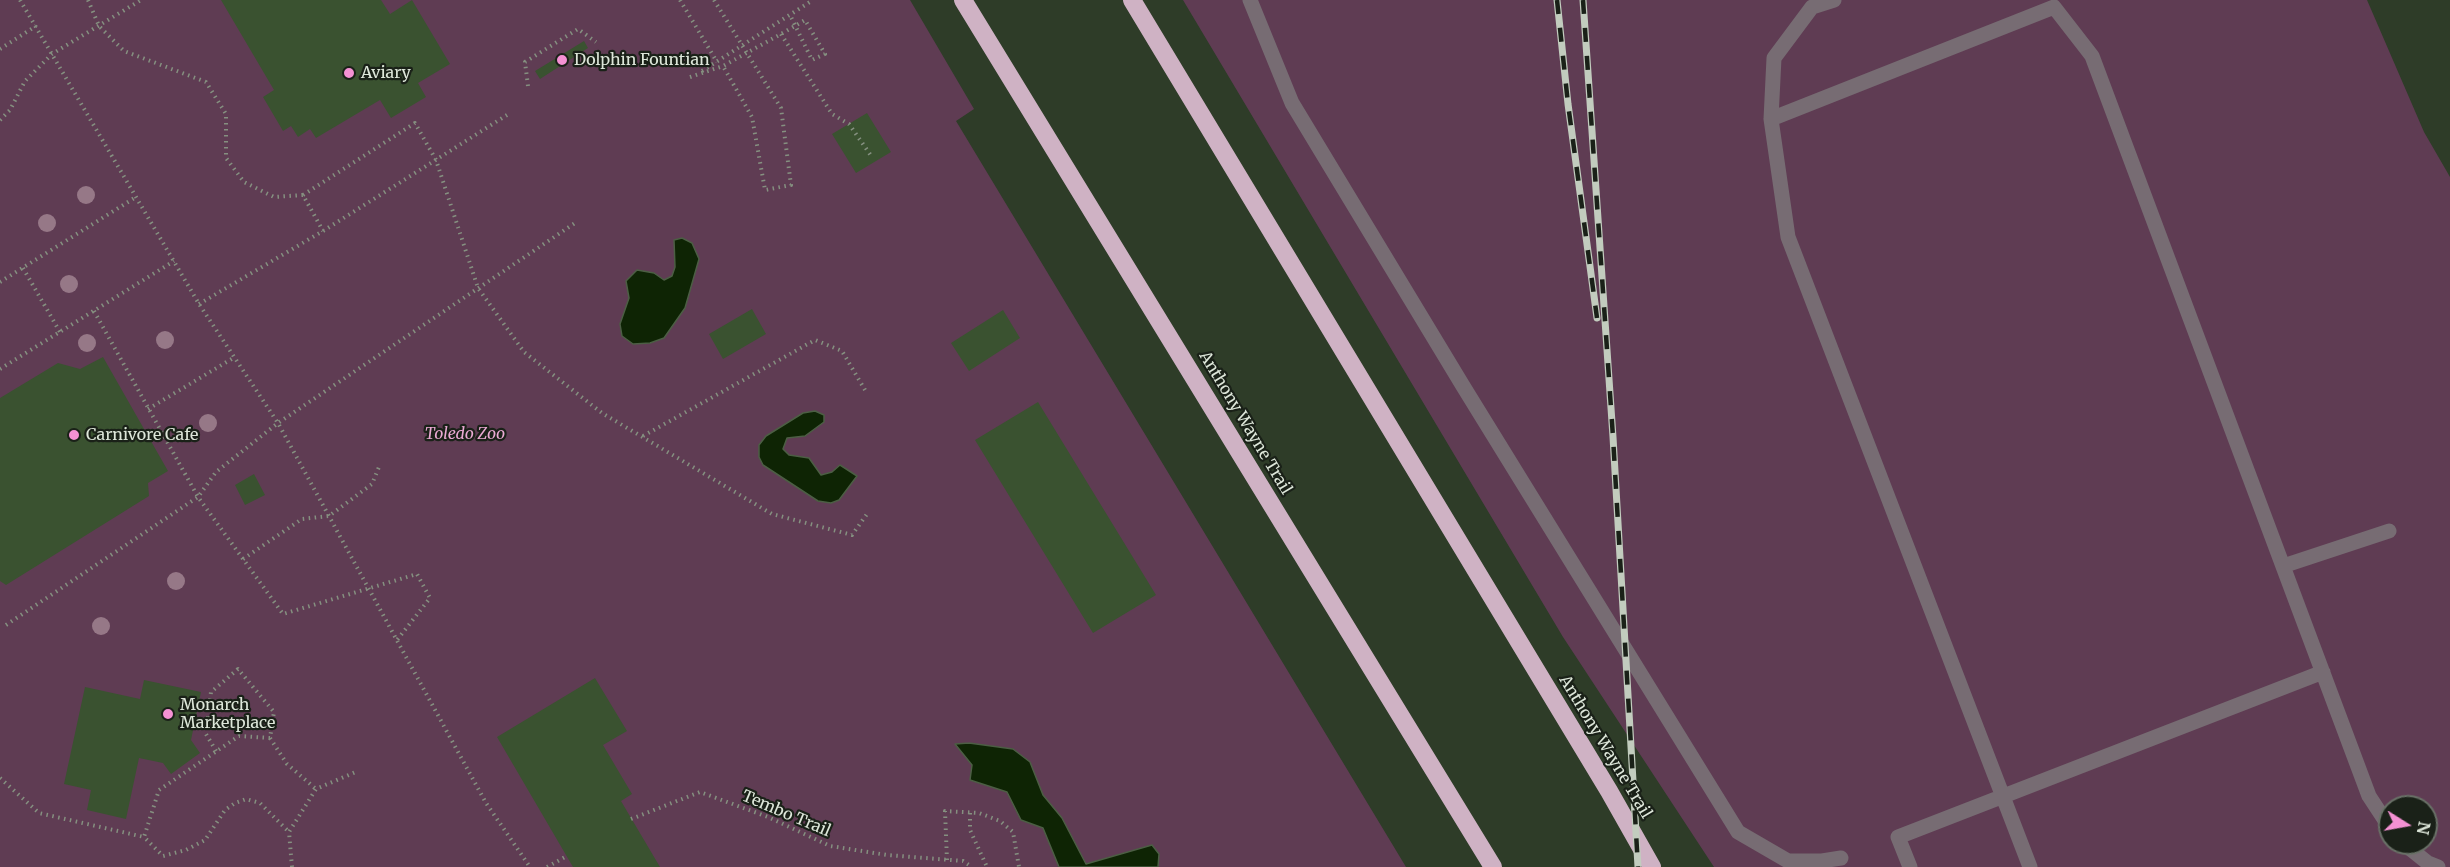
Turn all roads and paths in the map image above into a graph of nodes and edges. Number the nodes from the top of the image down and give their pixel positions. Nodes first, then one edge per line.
1 (21, 0) edge
2 (88, 0) edge
3 (141, 0) edge
4 (680, 0) edge
5 (714, 0) edge
6 (813, 0) edge
7 (963, 0) edge
8 (1132, 0) edge
9 (1250, 0) edge
10 (1834, 0) edge
11 (2050, 4) edge
12 (790, 15) junction
13 (36, 26) junction
14 (99, 26) junction
15 (781, 34) junction
16 (596, 42) dead end
17 (0, 49) edge
18 (52, 54) junction
19 (717, 62) junction
20 (723, 66) junction
21 (699, 72) dead end
22 (690, 77) dead end
23 (528, 86) dead end
24 (507, 115) dead end
25 (1771, 119) junction
26 (0, 120) edge
27 (872, 157) dead end
28 (436, 160) junction
29 (303, 195) junction
30 (136, 197) junction
31 (575, 223) dead end
32 (323, 231) junction
33 (174, 261) junction
34 (23, 268) junction
35 (0, 282) edge
36 (478, 288) junction
37 (199, 304) junction
38 (94, 311) junction
39 (60, 332) junction
40 (235, 357) junction
41 (0, 369) edge
42 (865, 390) dead end
43 (148, 409) junction
44 (278, 423) junction
45 (642, 437) junction
46 (379, 467) dead end
47 (198, 496) junction
48 (867, 514) dead end
49 (329, 516) junction
50 (2390, 531) dead end
51 (243, 559) junction
52 (2283, 566) junction
53 (368, 588) junction
54 (6, 625) dead end
55 (397, 640) junction
56 (2323, 672) junction
57 (270, 738) junction
58 (216, 751) junction
59 (358, 771) dead end
60 (0, 778) edge
61 (316, 789) junction
62 (2003, 796) junction
63 (2378, 810) edge
64 (970, 813) junction
65 (632, 819) dead end
66 (289, 832) junction
67 (144, 837) junction
68 (2418, 855) edge
69 (567, 856) dead end
70 (1841, 858) dead end
71 (947, 860) junction
72 (292, 867) edge
73 (530, 867) edge
74 (547, 867) edge
75 (972, 867) edge
76 (987, 867) edge
77 (1019, 867) edge
78 (1493, 867) edge
79 (1652, 867) edge
80 (1910, 867) edge
81 (2030, 867) edge
82 (2438, 867) edge

1 - 13 path
2 - 14 path
3 - 14 path
4 - 19 path
5 - 20 path, bridge
6 - 12 path
7 - 78 highway, Anthony Wayne Trail
8 - 79 highway, Anthony Wayne Trail
9 - 70 lane
10 - 25 lane
11 - 25 lane
11 - 52 lane
12 - 15 path
12 - 19 path
13 - 17 path
13 - 18 path
14 - 18 path
14 - 29 path
15 - 20 path
15 - 27 path
16 - 23 path
18 - 26 path
18 - 30 path
19 - 21 path
20 - 22 path
24 - 28 path
25 - 62 lane
28 - 29 path
28 - 32 path
28 - 36 path
29 - 32 path
30 - 33 path
30 - 34 path
31 - 36 path
32 - 37 path
33 - 37 path
33 - 38 path
34 - 35 path
34 - 39 path
36 - 44 path
36 - 45 path
37 - 40 path
38 - 39 path
38 - 43 path
39 - 41 path
40 - 43 path
40 - 44 path
42 - 45 path
43 - 47 path
44 - 47 path
44 - 49 path
45 - 48 path
46 - 49 path
47 - 51 path
47 - 54 path
49 - 51 path
49 - 53 path
50 - 52 lane
51 - 53 path
52 - 56 lane
53 - 55 path
53 - 55 path
55 - 73 path
56 - 62 lane
56 - 63 lane
57 - 58 path
57 - 58 path
57 - 61 path
58 - 67 path
59 - 61 path
60 - 67 path
61 - 66 path
62 - 80 lane
62 - 81 lane
64 - 71 path
64 - 76 path
64 - 77 path
65 - 71 path, Tembo Trail
66 - 67 path
66 - 72 path
68 - 82 lane
69 - 74 path
71 - 75 path, Tembo Trail

